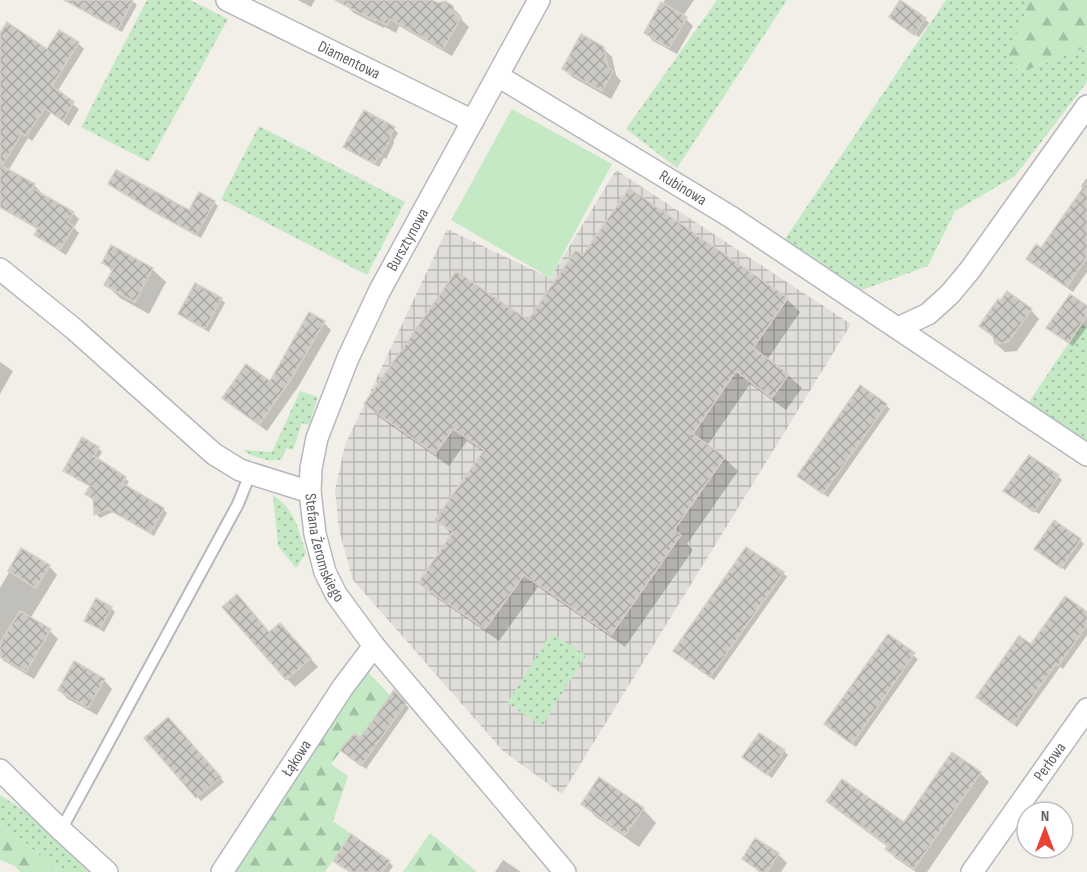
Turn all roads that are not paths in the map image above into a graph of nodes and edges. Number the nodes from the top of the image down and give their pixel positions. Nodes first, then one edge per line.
1 (227, 0) edge
2 (540, 0) edge
3 (498, 76) junction
4 (1087, 106) edge
5 (473, 121) junction
6 (0, 269) edge
7 (898, 328) junction
8 (1087, 455) edge
9 (250, 474) junction
10 (310, 492) junction
11 (374, 646) junction
12 (1087, 709) edge
13 (0, 770) edge
14 (61, 830) junction
15 (107, 872) edge
16 (222, 872) edge
17 (565, 872) edge
18 (972, 872) edge

1 - 5 street, Diamentowa
2 - 3 street, Bursztynowa
3 - 5 street, Bursztynowa
3 - 7 street, Rubinowa
4 - 7 street
5 - 10 street, Bursztynowa
6 - 9 street, Stefana Żeromskiego
7 - 8 street, Rubinowa
9 - 10 street, Stefana Żeromskiego
9 - 14 lane
10 - 11 street, Stefana Żeromskiego
11 - 16 street, Łąkowa
11 - 17 street, Stefana Żeromskiego
12 - 18 street, Perłowa
13 - 14 street
14 - 15 street

